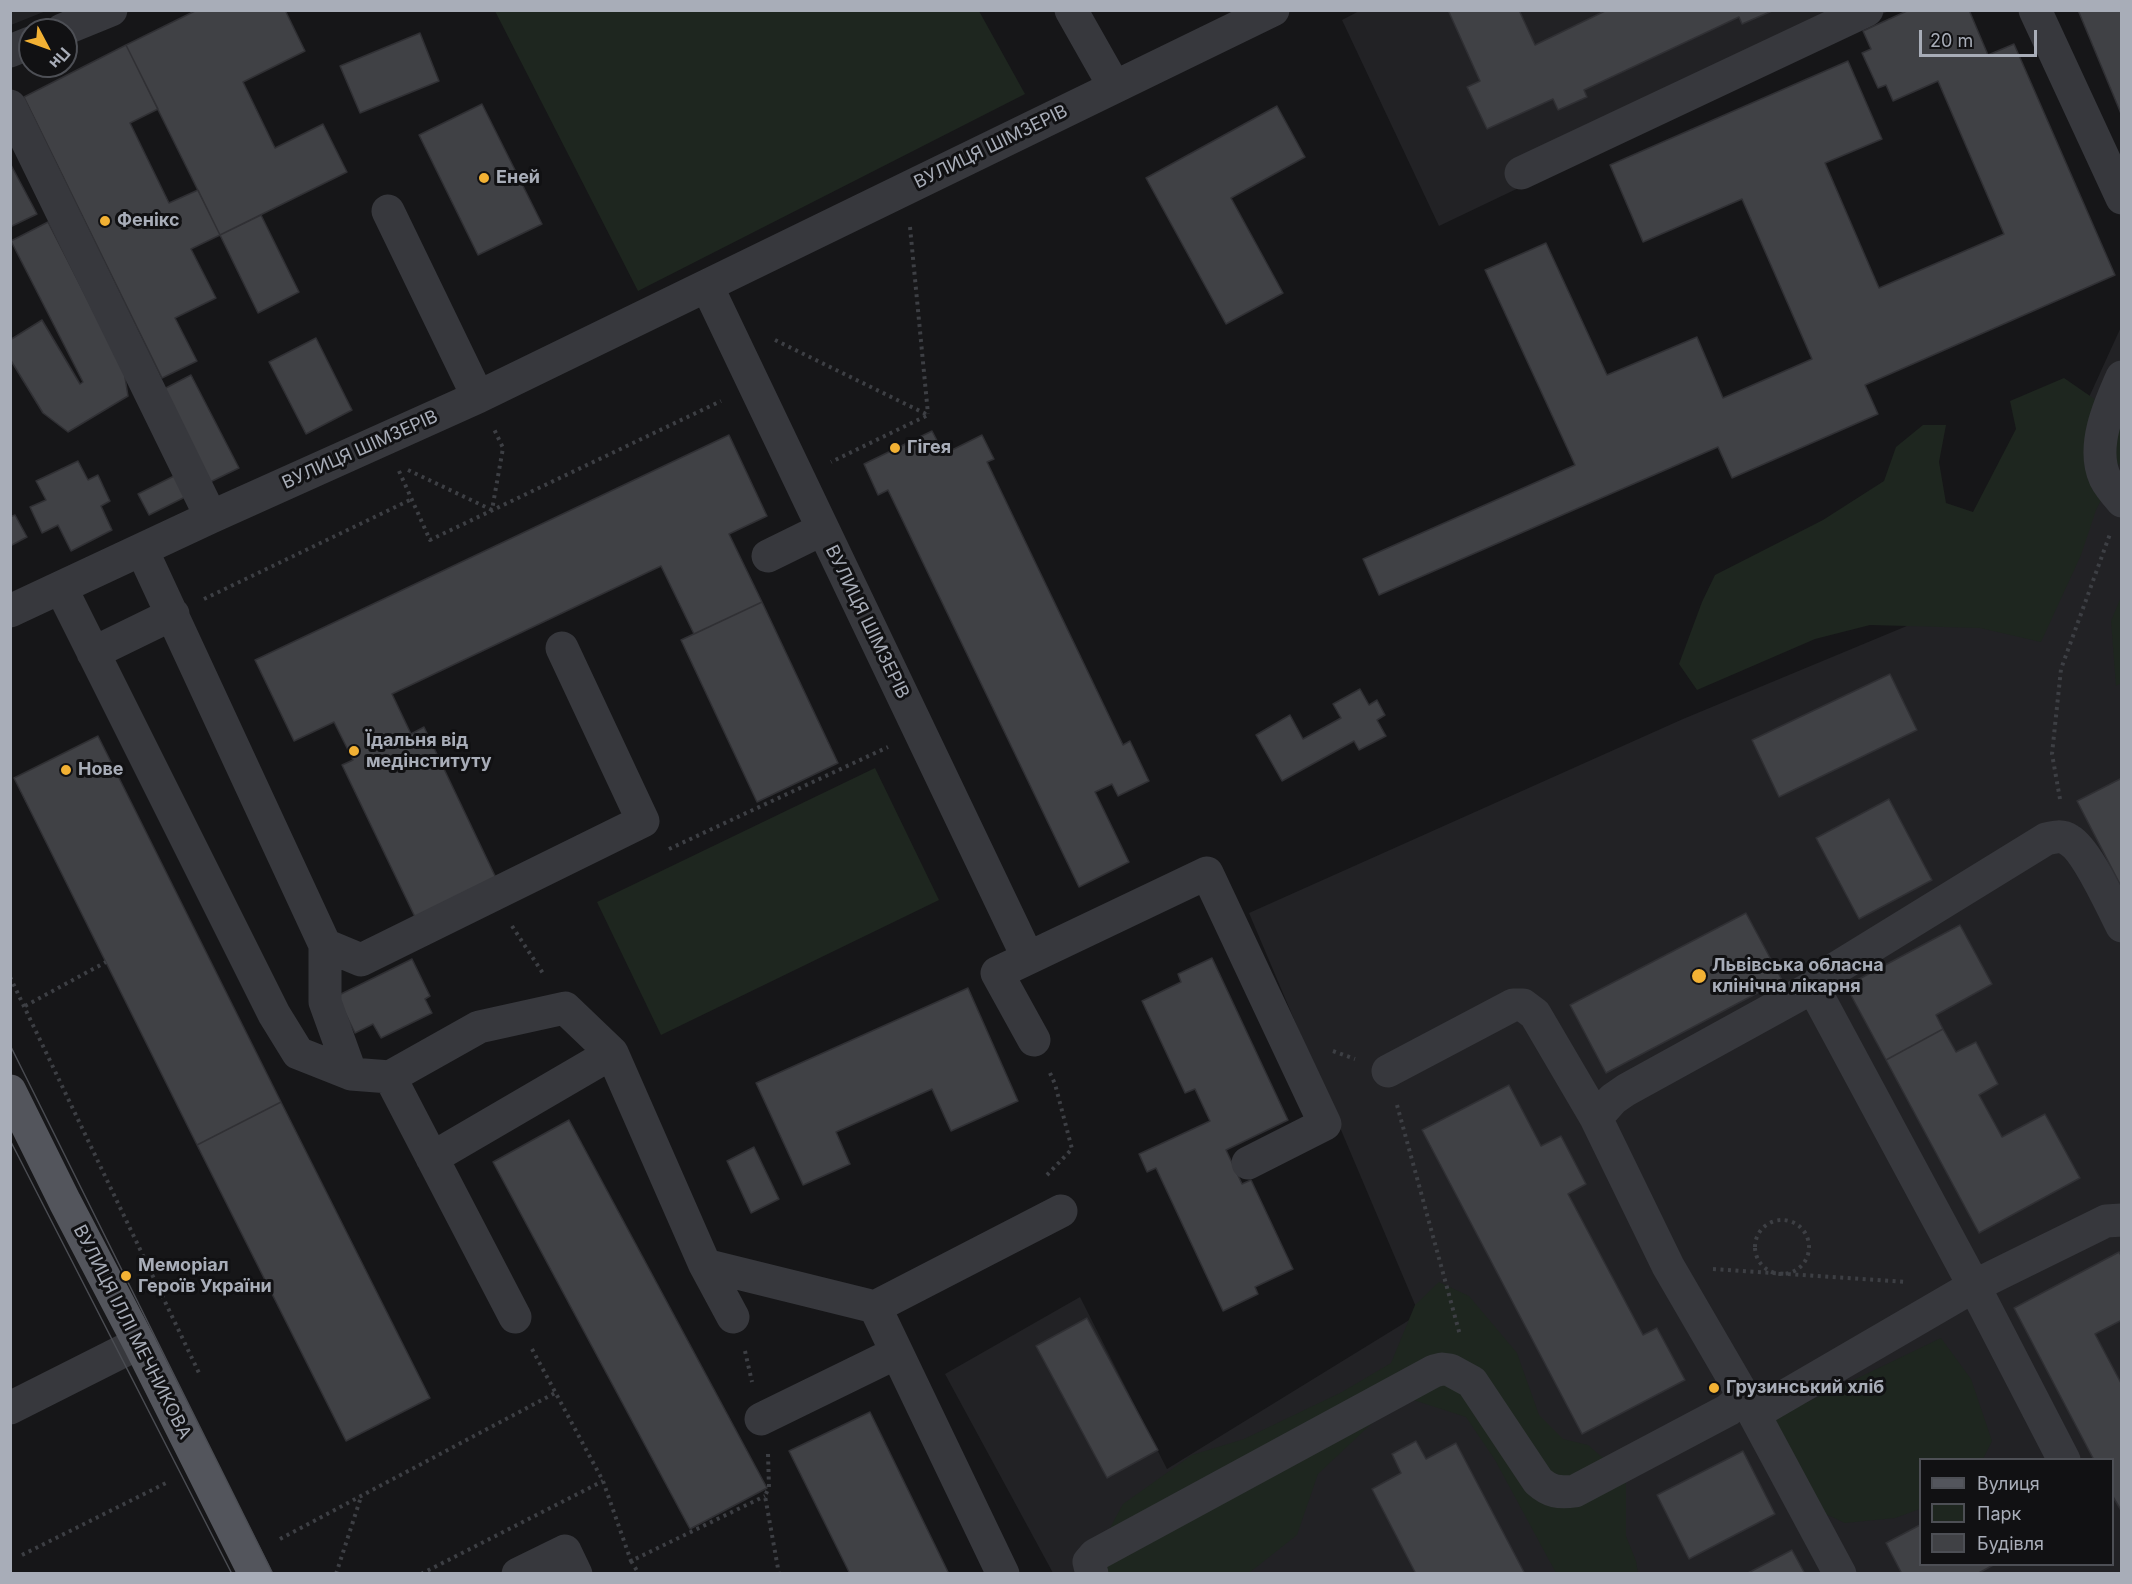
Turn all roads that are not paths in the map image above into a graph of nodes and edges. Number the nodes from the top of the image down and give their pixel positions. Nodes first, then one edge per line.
1 (111, 10) edge
2 (1071, 10) edge
3 (1273, 10) edge
4 (1867, 10) edge
5 (2035, 10) edge
6 (78, 23) edge
7 (1114, 86) junction
8 (10, 106) edge
9 (1521, 173) dead end
10 (2121, 198) edge
11 (388, 211) dead end
12 (707, 286) junction
13 (2121, 377) edge
14 (484, 409) junction
15 (2117, 513) edge
16 (211, 518) junction
17 (823, 529) junction
18 (142, 550) junction
19 (768, 556) dead end
20 (61, 588) junction
21 (10, 611) edge
22 (173, 614) junction
23 (562, 648) dead end
24 (93, 653) junction
25 (2121, 926) edge
26 (325, 945) junction
27 (1028, 958) junction
28 (1814, 987) junction
29 (1034, 1040) dead end
30 (612, 1053) junction
31 (1388, 1071) road end
32 (351, 1074) junction
33 (390, 1077) junction
34 (10, 1091) edge
35 (1596, 1118) junction
36 (432, 1158) junction
37 (1248, 1163) dead end
38 (1061, 1211) road end
39 (2121, 1220) edge
40 (705, 1265) junction
41 (1974, 1286) junction
42 (875, 1307) junction
43 (515, 1317) road end
44 (738, 1331) road end
45 (139, 1343) junction
46 (896, 1353) junction
47 (1749, 1405) junction
48 (10, 1408) edge
49 (761, 1419) road end
50 (2063, 1458) edge
51 (255, 1574) edge
52 (518, 1574) edge
53 (576, 1574) edge
54 (1003, 1574) edge
55 (1092, 1574) edge
56 (1840, 1574) edge

1 - 6 street
2 - 7 street
3 - 7 street, ВУЛИЦЯ ШІМЗЕРІВ
4 - 9 street
5 - 10 street
7 - 12 street, ВУЛИЦЯ ШІМЗЕРІВ
8 - 16 street
11 - 14 street
12 - 14 street, ВУЛИЦЯ ШІМЗЕРІВ
12 - 17 street, ВУЛИЦЯ ШІМЗЕРІВ
13 - 15 street
14 - 16 street, ВУЛИЦЯ ШІМЗЕРІВ
16 - 18 street, ВУЛИЦЯ ШІМЗЕРІВ
17 - 19 street
17 - 27 street, ВУЛИЦЯ ШІМЗЕРІВ
18 - 20 street, ВУЛИЦЯ ШІМЗЕРІВ
18 - 22 street
20 - 21 street, ВУЛИЦЯ ШІМЗЕРІВ
20 - 24 street
22 - 24 street
22 - 26 street
23 - 26 street
24 - 32 street
25 - 28 street
26 - 32 street
27 - 29 street
27 - 37 street
28 - 35 street
28 - 41 street
30 - 33 street
30 - 36 street
30 - 40 street
31 - 35 street
32 - 33 street
33 - 36 street
34 - 45 main road, ВУЛИЦЯ ІЛЛІ МЕЧНИКОВА
35 - 47 street
36 - 43 street
38 - 42 street
39 - 41 street
40 - 42 street
40 - 44 street
41 - 47 street
41 - 50 street
42 - 46 street
45 - 48 street
45 - 51 main road, ВУЛИЦЯ ІЛЛІ МЕЧНИКОВА
46 - 49 street
46 - 54 street
47 - 55 street
47 - 56 street
52 - 53 street

